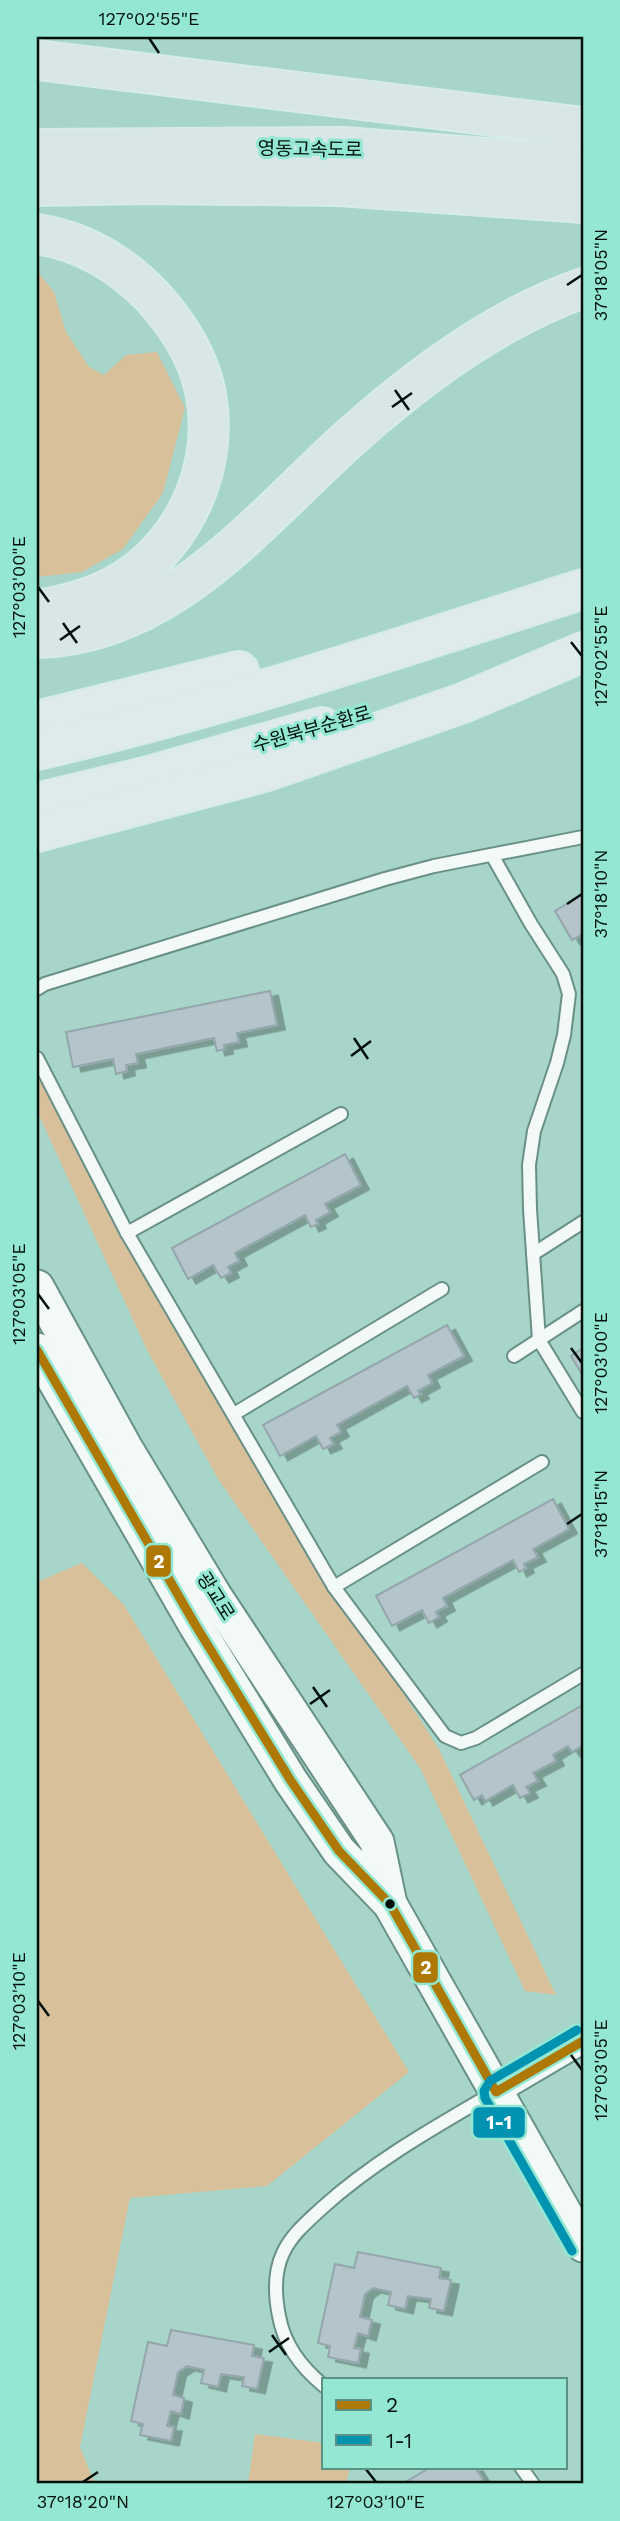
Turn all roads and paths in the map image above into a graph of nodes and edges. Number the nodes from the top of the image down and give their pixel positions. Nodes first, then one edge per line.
1 (37, 60) edge
2 (583, 127) edge
3 (37, 149) edge
4 (583, 165) edge
5 (37, 186) edge
6 (583, 203) edge
7 (37, 234) edge
8 (583, 288) edge
9 (583, 581) edge
10 (583, 589) edge
11 (37, 610) edge
12 (37, 638) edge
13 (583, 640) edge
14 (583, 652) edge
15 (37, 721) edge
16 (37, 750) edge
17 (37, 803) edge
18 (37, 832) edge
19 (583, 837) edge
20 (492, 855) junction
21 (37, 989) edge
22 (37, 1058) edge
23 (341, 1114) dead end
24 (583, 1222) edge
25 (127, 1233) junction
26 (533, 1254) junction
27 (37, 1287) edge
28 (442, 1289) dead end
29 (583, 1311) edge
30 (539, 1340) junction
31 (37, 1350) edge
32 (514, 1356) dead end
33 (583, 1412) edge
34 (234, 1414) junction
35 (542, 1462) dead end
36 (334, 1587) junction
37 (583, 1674) edge
38 (390, 1904) junction
39 (583, 2041) edge
40 (496, 2092) junction
41 (583, 2245) edge
42 (322, 2384) edge
43 (523, 2468) edge
44 (533, 2484) edge

1 - 2 highway
3 - 4 highway, 영동고속도로
5 - 6 highway, 영동고속도로
7 - 11 highway
8 - 12 highway
9 - 15 highway
10 - 16 highway
13 - 17 highway, 수원북부순환로
14 - 18 highway
19 - 20 lane
20 - 21 lane
20 - 26 lane
22 - 25 lane
23 - 25 lane
24 - 26 lane
25 - 34 lane
26 - 30 lane
27 - 38 main road, 광교로
28 - 34 lane
29 - 30 lane
30 - 32 lane
30 - 33 lane
31 - 38 main road, 광교로
34 - 36 lane
35 - 36 lane
36 - 37 lane
38 - 40 main road, 광교로
39 - 40 street
40 - 41 main road, 광교로
40 - 42 lane
43 - 44 lane

